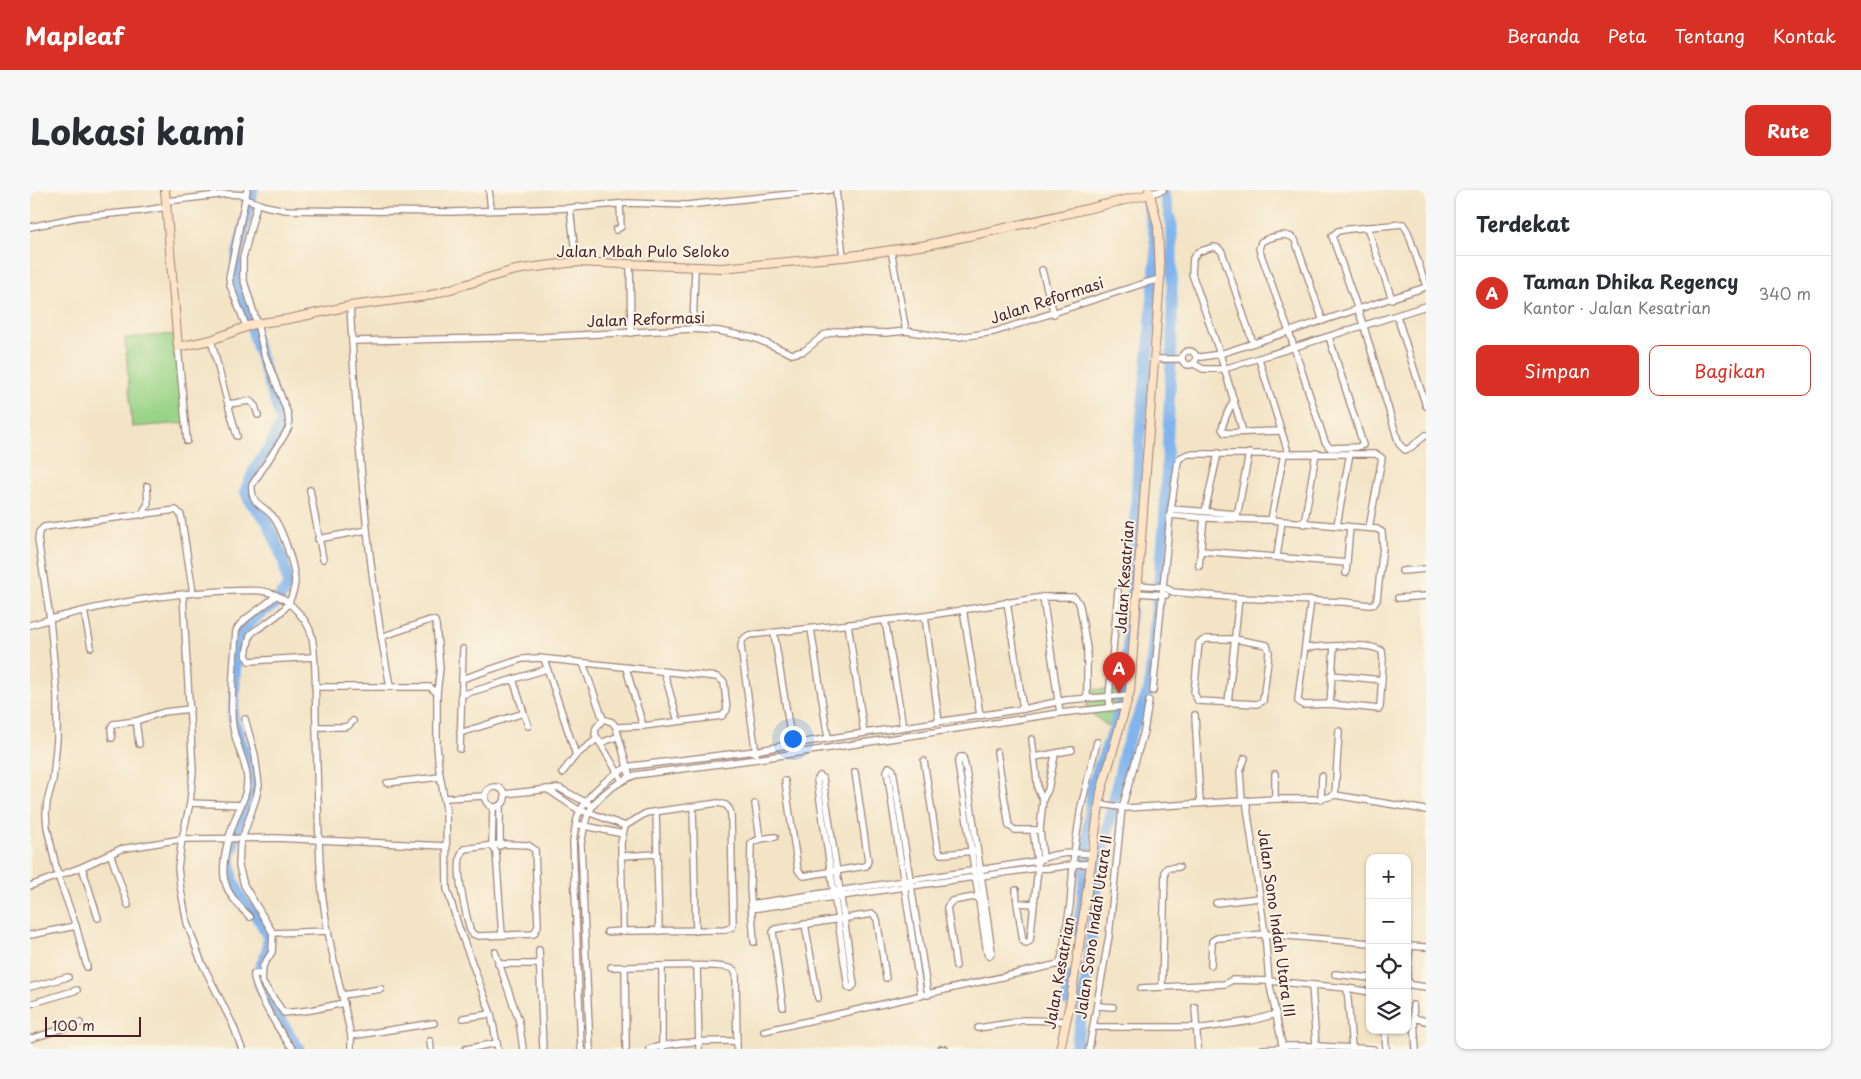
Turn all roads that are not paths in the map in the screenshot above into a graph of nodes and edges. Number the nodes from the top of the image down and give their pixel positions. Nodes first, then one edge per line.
1 (166, 190) edge
2 (489, 190) edge
3 (830, 190) edge
4 (836, 190) edge
5 (1163, 190) edge
6 (1148, 194) edge
7 (246, 196) edge
8 (256, 203) junction
9 (167, 204) junction
10 (620, 204) junction
11 (570, 208) junction
12 (491, 210) junction
13 (30, 227) edge
14 (1367, 228) junction
15 (616, 230) dead end
16 (891, 250) junction
17 (843, 257) junction
18 (576, 262) junction
19 (630, 264) junction
20 (695, 268) junction
21 (1042, 270) dead end
22 (1158, 280) junction
23 (1426, 287) edge
24 (1392, 299) junction
25 (350, 306) junction
26 (1426, 306) edge
27 (1358, 310) junction
28 (1054, 314) junction
29 (1397, 316) junction
30 (1323, 321) junction
31 (251, 325) junction
32 (1364, 327) junction
33 (693, 329) junction
34 (906, 331) junction
35 (1289, 332) junction
36 (631, 333) junction
37 (1329, 337) junction
38 (211, 340) junction
39 (352, 341) junction
40 (1253, 343) junction
41 (178, 346) junction
42 (1294, 349) junction
43 (1220, 354) junction
44 (1196, 356) junction
45 (1157, 359) junction
46 (1182, 359) junction
47 (1259, 359) junction
48 (1194, 364) junction
49 (1224, 369) junction
50 (1233, 402) junction
51 (228, 404) junction
52 (1426, 406) edge
53 (258, 415) dead end
54 (1281, 431) junction
55 (1243, 432) junction
56 (1426, 435) edge
57 (237, 436) dead end
58 (187, 441) dead end
59 (1285, 451) junction
60 (1218, 453) junction
61 (1316, 453) junction
62 (1350, 453) junction
63 (1250, 454) junction
64 (146, 486) dead end
65 (310, 490) dead end
66 (1205, 511) junction
67 (1170, 512) junction
68 (143, 515) junction
69 (1237, 516) junction
70 (1204, 518) junction
71 (1271, 520) junction
72 (1282, 521) junction
73 (1304, 524) junction
74 (1337, 526) junction
75 (1350, 527) junction
76 (1369, 528) junction
77 (367, 530) junction
78 (318, 539) junction
79 (1201, 551) junction
80 (1277, 556) junction
81 (323, 559) dead end
82 (1347, 563) junction
83 (1199, 566) dead end
84 (1426, 569) edge
85 (1402, 571) dead end
86 (1346, 573) dead end
87 (1161, 587) junction
88 (1140, 589) junction
89 (1118, 591) dead end
90 (1173, 592) junction
91 (193, 593) junction
92 (183, 595) junction
93 (1161, 595) junction
94 (277, 596) junction
95 (1426, 596) edge
96 (1043, 597) junction
97 (1239, 598) junction
98 (1398, 598) dead end
99 (1311, 600) junction
100 (1007, 602) junction
101 (287, 603) junction
102 (84, 610) junction
103 (963, 610) junction
104 (925, 616) junction
105 (50, 619) junction
106 (885, 620) junction
107 (848, 624) junction
108 (30, 625) edge
109 (811, 629) junction
110 (774, 633) junction
111 (381, 637) junction
112 (1234, 639) junction
113 (1334, 646) junction
114 (91, 647) dead end
115 (1305, 648) junction
116 (463, 649) dead end
117 (313, 657) junction
118 (544, 660) junction
119 (583, 663) junction
120 (626, 668) junction
121 (547, 669) junction
122 (664, 672) junction
123 (1331, 675) junction
124 (462, 679) junction
125 (513, 679) junction
126 (1382, 680) junction
127 (390, 686) junction
128 (315, 687) junction
129 (1153, 691) dead end
130 (437, 693) junction
131 (462, 695) junction
132 (1127, 695) junction
133 (1109, 696) junction
134 (1087, 698) junction
135 (1066, 700) junction
136 (1149, 701) dead end
137 (1058, 702) junction
138 (1228, 703) junction
139 (1330, 704) junction
140 (1113, 706) junction
141 (1125, 706) junction
142 (1022, 709) junction
143 (190, 710) junction
144 (1068, 712) junction
145 (524, 713) junction
146 (1060, 713) junction
147 (980, 715) junction
148 (1195, 716) dead end
149 (960, 718) junction
150 (245, 719) dead end
151 (603, 719) junction
152 (136, 721) junction
153 (353, 721) dead end
154 (678, 721) junction
155 (940, 722) junction
156 (528, 726) dead end
157 (643, 726) junction
158 (316, 727) junction
159 (616, 727) junction
160 (903, 727) junction
161 (962, 728) junction
162 (887, 730) junction
163 (877, 731) junction
164 (1339, 731) dead end
165 (460, 733) junction
166 (864, 733) junction
167 (617, 737) junction
168 (112, 738) dead end
169 (828, 738) junction
170 (889, 739) junction
171 (1032, 739) dead end
172 (599, 741) junction
173 (879, 741) junction
174 (1097, 742) dead end
175 (139, 744) dead end
176 (792, 744) junction
177 (460, 749) dead end
178 (766, 750) junction
179 (1072, 750) dead end
180 (756, 751) junction
181 (997, 752) dead end
182 (727, 754) junction
183 (576, 755) junction
184 (1055, 755) junction
185 (1035, 757) junction
186 (767, 758) junction
187 (1245, 758) dead end
188 (682, 759) junction
189 (757, 759) junction
190 (924, 761) dead end
191 (728, 762) junction
192 (626, 768) junction
193 (683, 768) junction
194 (855, 772) dead end
195 (562, 773) dead end
196 (616, 773) junction
197 (1275, 774) dead end
198 (1322, 776) dead end
199 (440, 777) junction
200 (630, 777) junction
201 (622, 780) junction
202 (785, 781) dead end
203 (387, 783) dead end
204 (547, 789) junction
205 (504, 794) junction
206 (966, 795) junction
207 (1335, 795) junction
208 (485, 796) junction
209 (444, 798) junction
210 (1275, 799) junction
211 (1321, 799) junction
212 (1043, 800) junction
213 (1244, 801) junction
214 (586, 802) junction
215 (190, 803) junction
216 (1200, 803) junction
217 (755, 804) dead end
218 (1101, 804) junction
219 (241, 805) junction
220 (496, 806) junction
221 (593, 807) junction
222 (693, 807) junction
223 (1118, 808) junction
224 (1426, 810) edge
225 (580, 811) junction
226 (588, 812) junction
227 (656, 812) junction
228 (826, 817) junction
229 (898, 820) junction
230 (576, 824) junction
231 (586, 826) junction
232 (625, 826) junction
233 (1036, 830) junction
234 (623, 834) junction
235 (235, 837) junction
236 (775, 837) dead end
237 (182, 839) junction
238 (760, 839) junction
239 (319, 840) junction
240 (501, 844) junction
241 (492, 845) junction
242 (446, 846) junction
243 (974, 851) junction
244 (496, 852) junction
245 (110, 853) junction
246 (1078, 853) junction
247 (657, 854) junction
248 (1091, 854) junction
249 (622, 856) junction
250 (1040, 859) junction
251 (1076, 864) junction
252 (1090, 864) junction
253 (82, 866) junction
254 (1179, 867) dead end
255 (1038, 868) junction
256 (838, 870) junction
257 (831, 872) junction
258 (978, 874) junction
259 (58, 876) junction
260 (907, 884) junction
261 (30, 886) edge
262 (1016, 890) dead end
263 (837, 894) junction
264 (981, 896) junction
265 (1260, 898) junction
266 (1017, 903) junction
267 (1216, 903) dead end
268 (1034, 904) junction
269 (128, 905) dead end
270 (751, 907) junction
271 (250, 917) dead end
272 (98, 918) dead end
273 (841, 918) junction
274 (805, 924) junction
275 (76, 926) junction
276 (328, 931) junction
277 (659, 931) junction
278 (696, 931) junction
279 (607, 932) dead end
280 (623, 932) junction
281 (272, 933) junction
282 (1265, 934) junction
283 (30, 935) edge
284 (502, 935) junction
285 (915, 937) junction
286 (754, 942) dead end
287 (1366, 943) edge
288 (1411, 946) edge
289 (1426, 947) edge
290 (577, 949) junction
291 (585, 949) junction
292 (539, 950) dead end
293 (495, 952) dead end
294 (498, 964) junction
295 (540, 964) junction
296 (848, 965) dead end
297 (1211, 965) dead end
298 (662, 966) junction
299 (697, 966) junction
300 (956, 966) dead end
301 (87, 967) dead end
302 (611, 967) dead end
303 (625, 967) junction
304 (259, 973) junction
305 (1335, 974) dead end
306 (68, 977) dead end
307 (886, 978) dead end
308 (1366, 978) edge
309 (1270, 980) junction
310 (1312, 985) junction
311 (1411, 985) edge
312 (1162, 986) junction
313 (30, 987) edge
314 (1426, 987) edge
315 (1141, 988) dead end
316 (1347, 988) junction
317 (381, 989) dead end
318 (77, 990) dead end
319 (1366, 991) edge
320 (343, 995) junction
321 (928, 995) junction
322 (921, 996) junction
323 (818, 998) dead end
324 (344, 1003) junction
325 (30, 1004) edge
326 (1413, 1005) dead end
327 (1098, 1006) junction
328 (783, 1007) dead end
329 (1113, 1007) dead end
330 (1195, 1007) dead end
331 (491, 1014) junction
332 (1276, 1014) junction
333 (463, 1018) dead end
334 (1414, 1018) junction
335 (1066, 1021) junction
336 (1426, 1021) edge
337 (80, 1023) dead end
338 (434, 1023) dead end
339 (1094, 1027) junction
340 (978, 1028) dead end
341 (1197, 1028) junction
342 (764, 1031) dead end
343 (1385, 1034) edge
344 (352, 1036) junction
345 (30, 1040) edge
346 (430, 1041) dead end
347 (699, 1041) junction
348 (737, 1041) junction
349 (498, 1046) edge
350 (1316, 1046) junction
351 (662, 1047) edge
352 (1283, 1048) edge
353 (1352, 1048) edge
354 (242, 1049) edge
355 (293, 1049) edge
356 (351, 1049) edge
357 (431, 1049) edge
358 (466, 1049) edge
359 (524, 1049) edge
360 (543, 1049) edge
361 (581, 1049) edge
362 (590, 1049) edge
363 (626, 1049) edge
364 (649, 1049) edge
365 (699, 1049) edge
366 (737, 1049) edge
367 (1060, 1049) edge
368 (1089, 1049) edge
369 (1198, 1049) edge
370 (1262, 1049) edge
371 (1373, 1049) edge
372 (1386, 1049) edge
373 (1416, 1049) edge

1 - 9 street
2 - 12 street
3 - 10 street
4 - 17 street
5 - 6 street
6 - 16 street, Jalan Mbah Pulo Seloko
6 - 22 street, Jalan Kesatrian
7 - 8 street
7 - 9 street
7 - 31 street
8 - 12 street
8 - 31 street
9 - 13 street
9 - 41 street
10 - 11 street
10 - 15 street
11 - 12 street
11 - 18 street
14 - 23 street
14 - 24 street
14 - 27 street
16 - 17 street, Jalan Mbah Pulo Seloko
16 - 34 street
17 - 20 street, Jalan Mbah Pulo Seloko
18 - 19 street, Jalan Mbah Pulo Seloko
18 - 25 street, Jalan Mbah Pulo Seloko
19 - 20 street, Jalan Mbah Pulo Seloko
19 - 36 street
20 - 33 street
21 - 28 street
22 - 28 street, Jalan Reformasi
22 - 45 street, Jalan Kesatrian
23 - 24 street
24 - 27 street
25 - 31 street, Jalan Mbah Pulo Seloko
25 - 39 street
26 - 29 street
27 - 30 street
27 - 32 street
28 - 34 street, Jalan Reformasi
29 - 32 street
29 - 52 street
30 - 35 street
30 - 35 street
31 - 38 street, Jalan Mbah Pulo Seloko
31 - 101 street
32 - 37 street
32 - 56 street
33 - 34 street, Jalan Reformasi
33 - 36 street, Jalan Reformasi
35 - 40 street
35 - 42 street
36 - 39 street, Jalan Reformasi
37 - 42 street
37 - 42 street
38 - 41 street, Jalan Mbah Pulo Seloko
38 - 51 street
39 - 77 street
40 - 43 street
40 - 43 street
41 - 58 street
42 - 47 street
43 - 44 street
43 - 49 street
44 - 46 street
44 - 48 street
45 - 46 street
45 - 88 street, Jalan Kesatrian
46 - 48 street
47 - 49 street
47 - 54 street
48 - 49 street
49 - 50 street
50 - 55 street
50 - 55 street
51 - 53 street
51 - 57 street
54 - 55 street
54 - 59 street
59 - 61 street
59 - 63 street
59 - 71 street
60 - 63 street
60 - 66 street
60 - 67 street
61 - 62 street
61 - 73 street
62 - 74 street
62 - 76 street
63 - 69 street
64 - 68 street
65 - 78 street
66 - 67 street
66 - 69 street
67 - 70 street
67 - 87 street
68 - 91 street
68 - 105 street
69 - 70 street
69 - 71 street
70 - 79 street
71 - 72 street
72 - 73 street
72 - 80 street
73 - 74 street
74 - 75 street
75 - 76 street
75 - 82 street
76 - 99 street
77 - 78 street
77 - 111 street
78 - 81 street
79 - 80 street
79 - 83 street
80 - 82 street
82 - 86 street
84 - 85 street
87 - 88 street
87 - 90 street
87 - 93 street
88 - 93 street
88 - 132 street, Jalan Kesatrian
89 - 133 street
90 - 93 street
90 - 97 street
91 - 92 street
91 - 94 street
92 - 102 street
92 - 143 street
93 - 129 street
94 - 101 street
94 - 219 street
95 - 98 street
96 - 100 street
96 - 134 street
96 - 137 street
97 - 99 street
97 - 112 street
99 - 115 street
100 - 103 street
100 - 142 street
101 - 117 street
101 - 117 street
102 - 105 street
102 - 114 street
103 - 104 street
103 - 147 street
104 - 106 street
104 - 155 street
105 - 108 street
105 - 259 street
106 - 107 street
106 - 160 street
107 - 109 street
107 - 166 street
109 - 110 street
109 - 169 street
110 - 176 street
110 - 180 street
111 - 127 street
111 - 130 street
112 - 138 street
112 - 138 street
112 - 138 street
113 - 115 street
113 - 123 street
113 - 126 street
115 - 139 street
116 - 124 street
117 - 128 street
118 - 119 street
118 - 121 street
118 - 124 street
119 - 120 street
119 - 151 street
120 - 122 street
120 - 157 street
121 - 125 street
121 - 183 street
122 - 154 street
122 - 154 street
123 - 126 street
123 - 139 street
124 - 131 street
125 - 131 street
125 - 145 street
126 - 139 street
127 - 128 street
127 - 130 street
128 - 158 street
130 - 199 street
131 - 165 street
132 - 133 street
132 - 141 street, Jalan Kesatrian
133 - 134 street
133 - 140 street
134 - 135 street
135 - 137 street
135 - 144 street
136 - 223 street, Jalan Sono Indah Utara II
137 - 142 street
137 - 146 street
140 - 141 street
140 - 144 street
141 - 218 street, Jalan Kesatrian
142 - 147 street
143 - 152 street
143 - 215 street
144 - 146 street
145 - 156 street
145 - 165 street
146 - 161 street
147 - 149 street
148 - 216 street
149 - 155 street
149 - 161 street
150 - 235 street
151 - 159 street
151 - 172 street
152 - 168 street
152 - 175 street
153 - 158 street
154 - 157 street
155 - 160 street
157 - 159 street
158 - 239 street
159 - 167 street
160 - 162 street
161 - 170 street
162 - 163 street
162 - 170 street
163 - 166 street
163 - 173 street
164 - 207 street
165 - 177 street
166 - 169 street
167 - 172 street
167 - 192 street
169 - 176 street
170 - 173 street
171 - 185 street
172 - 183 street
172 - 196 street
173 - 186 street
174 - 246 street
176 - 178 street
178 - 180 street
178 - 186 street
179 - 184 street
180 - 182 street
180 - 189 street
181 - 233 street
182 - 188 street
182 - 191 street
183 - 195 street
184 - 185 street
184 - 212 street
185 - 212 street
186 - 189 street
187 - 213 street, Jalan Sono Indah Utara III
188 - 192 street
188 - 193 street
189 - 191 street
190 - 243 street
191 - 193 street
192 - 196 street
192 - 200 street
193 - 200 street
194 - 256 street
196 - 201 street
196 - 214 street
197 - 210 street
198 - 211 street
199 - 203 street
199 - 209 street
200 - 201 street
201 - 221 street
202 - 257 street
204 - 205 street
204 - 214 street
204 - 225 street
205 - 208 street
205 - 220 street
206 - 206 street
206 - 243 street
207 - 211 street
207 - 224 street
208 - 209 street
208 - 220 street
209 - 242 street
210 - 211 street
210 - 213 street
212 - 233 street
213 - 216 street
213 - 265 street, Jalan Sono Indah Utara III
214 - 221 street
214 - 225 street
215 - 219 street
215 - 237 street
216 - 223 street
217 - 238 street
218 - 223 street
218 - 248 street, Jalan Kesatrian
219 - 235 street
220 - 240 street
220 - 241 street
221 - 226 street
222 - 227 street
222 - 278 street
222 - 278 street
223 - 327 street, Jalan Sono Indah Utara II
225 - 226 street
225 - 230 street
226 - 231 street
226 - 232 street
227 - 232 street
227 - 247 street
228 - 228 street
228 - 256 street
228 - 257 street
229 - 229 street
229 - 260 street
230 - 231 street
230 - 290 street
231 - 234 street
231 - 291 street
232 - 234 street
233 - 250 street
234 - 249 street
235 - 237 street
235 - 239 street
235 - 271 street
235 - 281 street
236 - 238 street
237 - 245 street
237 - 354 street
238 - 270 street
239 - 242 street
239 - 276 street
240 - 241 street
240 - 244 street
240 - 284 street
241 - 244 street
241 - 284 street
242 - 331 street
243 - 258 street
244 - 284 street
245 - 253 street
245 - 269 street
246 - 248 street
246 - 250 street
246 - 251 street
247 - 249 street
247 - 277 street
248 - 252 street, Jalan Kesatrian
249 - 280 street
250 - 255 street
250 - 258 street
251 - 252 street
251 - 255 street
251 - 321 street
252 - 335 street, Jalan Kesatrian
253 - 259 street
253 - 272 street
254 - 312 street
255 - 258 street
255 - 268 street
256 - 257 street
256 - 263 street
257 - 263 street
258 - 260 street
258 - 264 street
259 - 261 street
259 - 275 street
260 - 263 street
260 - 285 street
262 - 266 street
263 - 270 street
263 - 273 street
264 - 264 street
264 - 300 street
265 - 267 street
265 - 282 street, Jalan Sono Indah Utara III
266 - 268 street
266 - 268 street
270 - 286 street
273 - 274 street
273 - 296 street
273 - 307 street
274 - 323 street
274 - 328 street
275 - 283 street
275 - 301 street
276 - 281 street
276 - 320 street
277 - 278 street
277 - 280 street
279 - 280 street
281 - 304 street
282 - 287 street
282 - 297 street
282 - 309 street, Jalan Sono Indah Utara III
285 - 321 street
285 - 322 street
288 - 289 street
290 - 291 street
290 - 361 street
291 - 362 street
292 - 295 street
293 - 294 street
294 - 295 street
294 - 359 street
295 - 360 street
298 - 299 street
298 - 303 street
298 - 351 street
299 - 347 street
299 - 348 street
302 - 303 street
303 - 363 street
304 - 324 street
304 - 355 street
305 - 308 street
306 - 313 street
309 - 310 street
309 - 312 street
309 - 332 street, Jalan Sono Indah Utara III
310 - 316 street
310 - 350 street
311 - 314 street
312 - 315 street
316 - 319 street
316 - 353 street
317 - 320 street
318 - 325 street
320 - 324 street
321 - 322 street
322 - 342 street
324 - 344 street
326 - 334 street
327 - 329 street
327 - 339 street, Jalan Sono Indah Utara II
330 - 341 street
331 - 333 street
331 - 349 street
332 - 341 street
332 - 352 street, Jalan Sono Indah Utara III
334 - 336 street
334 - 373 street
335 - 340 street
335 - 367 street, Jalan Kesatrian
337 - 345 street
338 - 344 street
339 - 341 street
339 - 368 street, Jalan Sono Indah Utara II
341 - 369 street
343 - 372 street
344 - 356 street
346 - 357 street
347 - 348 street
347 - 351 street
347 - 365 street
348 - 366 street
349 - 358 street
350 - 352 street
350 - 353 street
351 - 364 street
352 - 370 street
353 - 371 street

